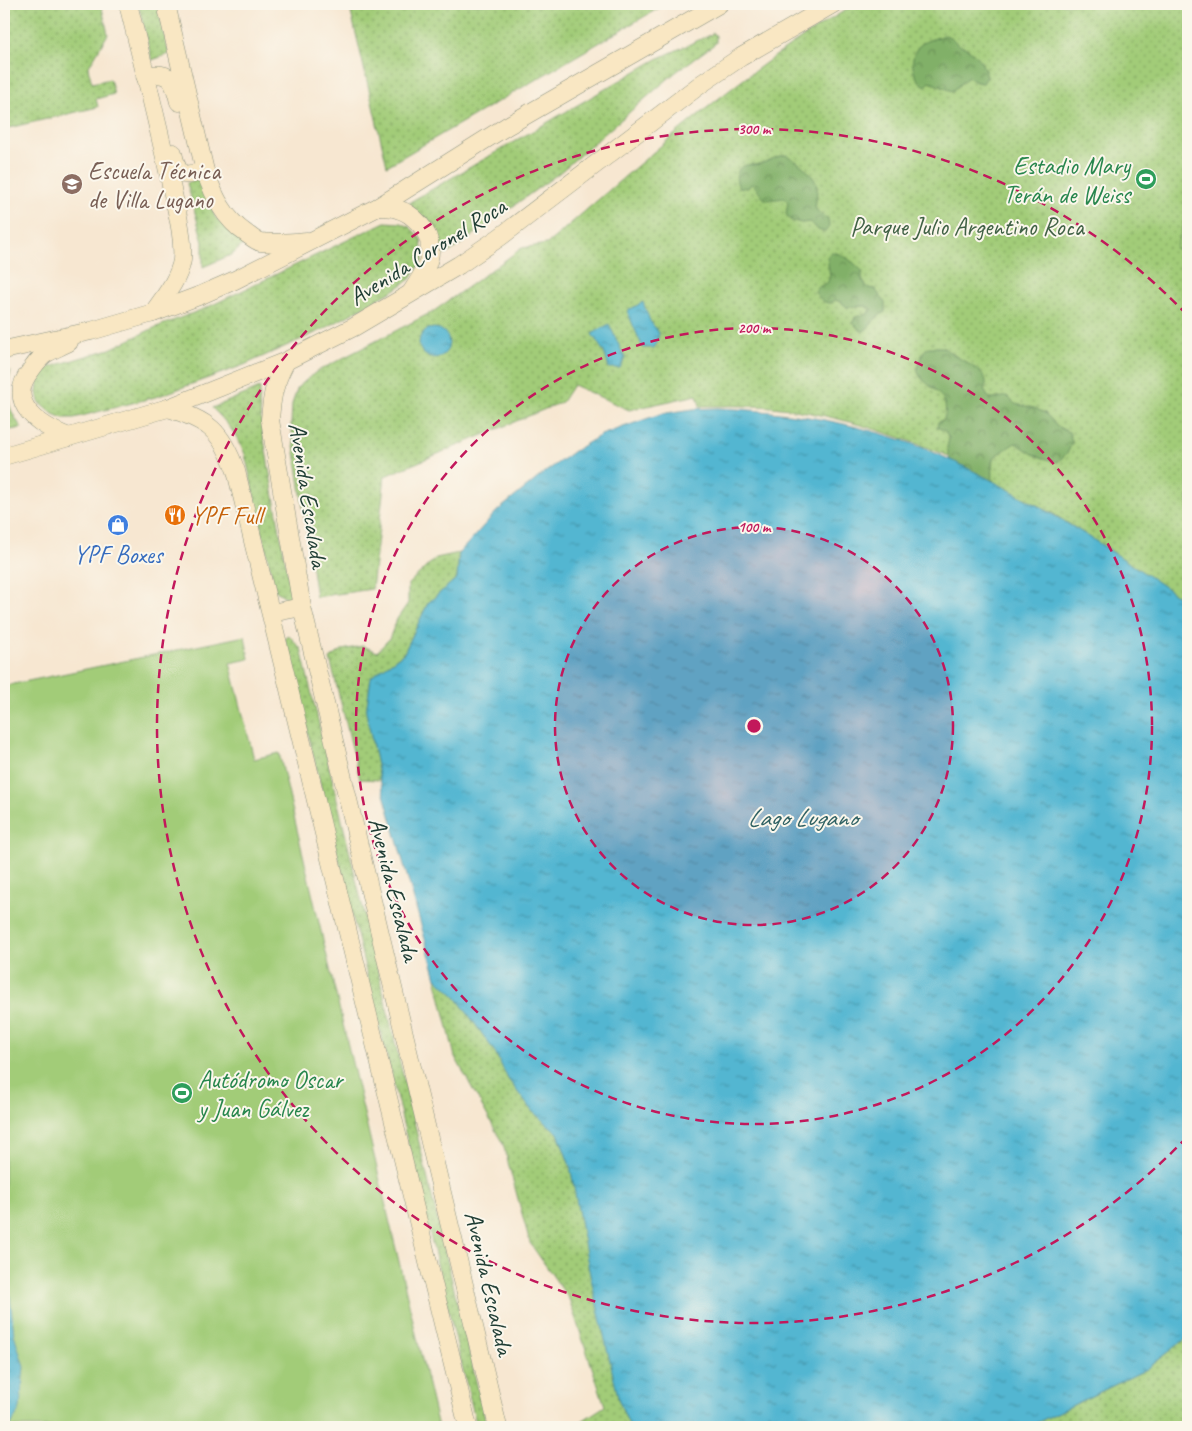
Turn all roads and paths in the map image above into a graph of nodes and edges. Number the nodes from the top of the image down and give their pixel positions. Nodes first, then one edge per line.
1 (128, 4) edge
2 (166, 4) edge
3 (720, 4) edge
4 (833, 4) edge
5 (145, 76) junction
6 (152, 101) junction
7 (204, 163) junction
8 (378, 207) junction
9 (312, 241) junction
10 (410, 293) junction
11 (154, 313) junction
12 (91, 332) junction
13 (4, 350) edge
14 (286, 361) junction
15 (168, 408) junction
16 (68, 437) junction
17 (4, 456) edge
18 (302, 607) junction
19 (271, 613) junction
20 (468, 1427) edge
21 (498, 1427) edge

1 - 5 main road
2 - 7 main road
3 - 8 main road
4 - 10 main road, Avenida Coronel Roca
5 - 6 main road
5 - 7 main road
6 - 7 main road
6 - 11 main road
7 - 9 main road
8 - 9 main road
8 - 10 main road
9 - 11 main road
10 - 14 main road, Avenida Coronel Roca
11 - 12 main road
12 - 13 main road
12 - 16 main road
14 - 15 main road, Avenida Coronel Roca
14 - 18 main road, Avenida Escalada
15 - 16 main road, Avenida Coronel Roca
15 - 19 main road
16 - 17 main road, Avenida Coronel Roca
18 - 19 main road
18 - 21 main road, Avenida Escalada
19 - 20 main road

